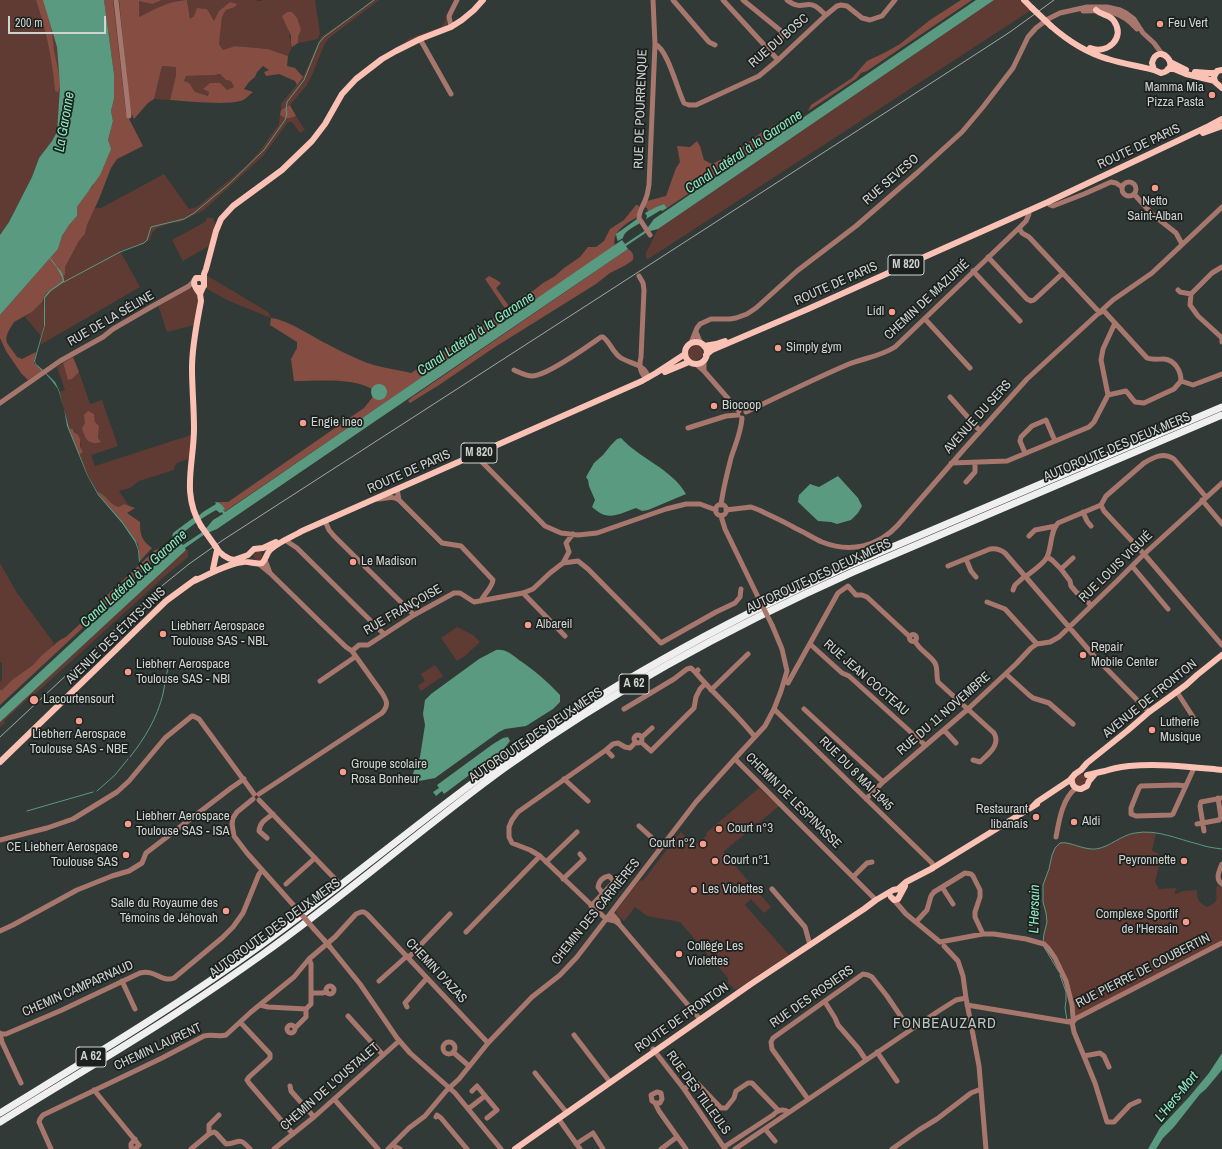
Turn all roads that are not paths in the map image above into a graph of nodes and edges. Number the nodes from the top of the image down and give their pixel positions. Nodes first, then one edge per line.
1 (116, 0) edge
2 (458, 0) edge
3 (484, 0) edge
4 (653, 0) edge
5 (673, 0) edge
6 (723, 0) edge
7 (743, 0) edge
8 (787, 0) edge
9 (895, 0) edge
10 (1024, 0) edge
11 (1072, 10) junction
12 (1096, 10) junction
13 (826, 15) junction
14 (451, 27) junction
15 (420, 39) junction
16 (1070, 41) junction
17 (655, 44) junction
18 (715, 45) dead end
19 (769, 50) junction
20 (1095, 54) junction
21 (1162, 54) junction
22 (1153, 59) junction
23 (778, 60) junction
24 (1170, 62) junction
25 (1168, 69) junction
26 (1154, 70) junction
27 (1219, 71) edge
28 (1220, 85) edge
29 (451, 94) dead end
30 (129, 116) dead end
31 (1222, 119) edge
32 (1222, 126) edge
33 (1122, 187) junction
34 (1066, 194) junction
35 (1134, 194) junction
36 (1050, 204) junction
37 (1222, 207) edge
38 (1028, 211) junction
39 (1020, 214) junction
40 (1020, 226) junction
41 (650, 235) dead end
42 (1182, 244) junction
43 (988, 257) junction
44 (1222, 267) edge
45 (973, 271) junction
46 (1063, 273) junction
47 (639, 276) dead end
48 (198, 283) junction
49 (1178, 290) dead end
50 (1191, 294) junction
51 (1101, 311) junction
52 (925, 319) junction
53 (1020, 322) dead end
54 (1115, 323) junction
55 (696, 331) junction
56 (746, 335) junction
57 (1222, 338) edge
58 (1222, 342) edge
59 (691, 343) junction
60 (702, 345) junction
61 (685, 354) junction
62 (705, 358) junction
63 (689, 362) junction
64 (696, 364) junction
65 (639, 365) junction
66 (970, 368) dead end
67 (514, 370) dead end
68 (704, 370) junction
69 (1222, 374) edge
70 (651, 376) junction
71 (1181, 381) junction
72 (1108, 395) junction
73 (950, 397) dead end
74 (0, 404) edge
75 (1222, 406) edge
76 (740, 415) junction
77 (1222, 415) edge
78 (688, 428) dead end
79 (980, 431) junction
80 (1055, 441) junction
81 (965, 448) junction
82 (1025, 453) junction
83 (476, 454) junction
84 (951, 463) junction
85 (968, 463) junction
86 (975, 463) junction
87 (966, 482) dead end
88 (1222, 483) edge
89 (397, 489) junction
90 (375, 499) junction
91 (1204, 499) junction
92 (399, 500) junction
93 (721, 505) junction
94 (1102, 505) junction
95 (716, 510) junction
96 (726, 510) junction
97 (1083, 512) junction
98 (721, 516) junction
99 (325, 521) junction
100 (1222, 524) edge
101 (1056, 526) junction
102 (1091, 526) dead end
103 (302, 531) junction
104 (573, 534) junction
105 (294, 536) junction
106 (1029, 536) dead end
107 (285, 540) junction
108 (217, 548) junction
109 (297, 548) junction
110 (260, 549) junction
111 (250, 554) junction
112 (1144, 554) junction
113 (1047, 557) junction
114 (265, 558) junction
115 (1074, 558) dead end
116 (966, 559) junction
117 (234, 560) junction
118 (256, 563) junction
119 (563, 563) junction
120 (948, 566) dead end
121 (1132, 566) junction
122 (214, 569) junction
123 (1061, 569) junction
124 (270, 573) junction
125 (1025, 576) junction
126 (976, 577) dead end
127 (194, 581) junction
128 (741, 589) dead end
129 (1013, 590) dead end
130 (178, 592) joint
131 (523, 593) junction
132 (481, 601) junction
133 (987, 602) dead end
134 (1091, 606) junction
135 (1168, 609) dead end
136 (414, 615) junction
137 (1069, 628) junction
138 (384, 634) junction
139 (565, 636) dead end
140 (810, 644) junction
141 (1037, 644) junction
142 (1222, 645) edge
143 (352, 651) junction
144 (748, 654) dead end
145 (1222, 655) edge
146 (356, 657) junction
147 (786, 671) junction
148 (795, 673) junction
149 (1006, 674) junction
150 (320, 681) dead end
151 (788, 683) dead end
152 (705, 684) junction
153 (711, 690) junction
154 (1177, 692) junction
155 (624, 709) dead end
156 (774, 709) junction
157 (804, 709) dead end
158 (968, 709) junction
159 (1149, 712) junction
160 (1195, 720) dead end
161 (1073, 724) dead end
162 (652, 728) dead end
163 (944, 730) junction
164 (755, 737) junction
165 (640, 741) junction
166 (956, 743) dead end
167 (925, 745) junction
168 (606, 750) junction
169 (612, 756) dead end
170 (735, 759) junction
171 (973, 760) dead end
172 (0, 762) edge
173 (1192, 768) junction
174 (1222, 770) edge
175 (1085, 775) junction
176 (564, 778) junction
177 (1072, 778) junction
178 (244, 779) junction
179 (883, 782) junction
180 (1074, 786) junction
181 (1186, 786) junction
182 (256, 797) junction
183 (1220, 798) edge
184 (866, 799) junction
185 (588, 801) dead end
186 (1034, 806) junction
187 (273, 814) junction
188 (1200, 823) junction
189 (639, 826) dead end
190 (1204, 831) dead end
191 (577, 832) dead end
192 (267, 838) dead end
193 (1056, 838) dead end
194 (0, 840) edge
195 (662, 847) junction
196 (580, 854) dead end
197 (540, 856) junction
198 (315, 858) junction
199 (546, 862) junction
200 (872, 862) dead end
201 (1222, 864) edge
202 (933, 868) junction
203 (264, 872) junction
204 (853, 876) junction
205 (563, 879) junction
206 (337, 881) dead end
207 (286, 884) dead end
208 (1222, 884) edge
209 (942, 886) junction
210 (772, 889) dead end
211 (603, 894) dead end
212 (895, 895) junction
213 (876, 900) junction
214 (953, 904) dead end
215 (591, 906) junction
216 (864, 909) junction
217 (611, 912) junction
218 (367, 914) joint
219 (450, 914) dead end
220 (606, 919) junction
221 (916, 922) junction
222 (619, 924) junction
223 (0, 931) edge
224 (466, 932) dead end
225 (983, 934) junction
226 (942, 943) junction
227 (1222, 943) edge
228 (812, 944) junction
229 (408, 957) junction
230 (309, 959) junction
231 (428, 978) junction
232 (122, 981) junction
233 (379, 981) dead end
234 (327, 992) dead end
235 (311, 993) junction
236 (966, 998) junction
237 (825, 1002) junction
238 (260, 1005) junction
239 (967, 1005) junction
240 (407, 1008) dead end
241 (135, 1009) dead end
242 (306, 1009) junction
243 (348, 1016) dead end
244 (700, 1019) junction
245 (1072, 1020) junction
246 (240, 1022) junction
247 (295, 1028) dead end
248 (910, 1030) junction
249 (0, 1034) edge
250 (574, 1035) dead end
251 (399, 1041) junction
252 (488, 1043) junction
253 (654, 1050) junction
254 (453, 1052) dead end
255 (877, 1052) junction
256 (383, 1055) junction
257 (1084, 1056) junction
258 (866, 1060) junction
259 (469, 1066) junction
260 (1109, 1067) dead end
261 (535, 1073) dead end
262 (897, 1080) dead end
263 (610, 1082) junction
264 (21, 1083) dead end
265 (290, 1086) dead end
266 (450, 1088) junction
267 (684, 1089) junction
268 (981, 1089) junction
269 (94, 1090) junction
270 (472, 1091) dead end
271 (485, 1096) junction
272 (334, 1099) junction
273 (808, 1099) junction
274 (1139, 1101) dead end
275 (656, 1103) dead end
276 (468, 1109) junction
277 (778, 1110) junction
278 (567, 1112) junction
279 (789, 1112) junction
280 (0, 1114) edge
281 (219, 1115) dead end
282 (314, 1117) junction
283 (436, 1117) dead end
284 (487, 1118) dead end
285 (558, 1118) junction
286 (0, 1122) edge
287 (765, 1129) junction
288 (209, 1134) junction
289 (293, 1134) junction
290 (677, 1137) junction
291 (775, 1141) dead end
292 (576, 1144) junction
293 (392, 1145) junction
294 (282, 1147) edge
295 (725, 1148) edge
296 (738, 1148) edge
297 (51, 1149) edge
298 (134, 1149) edge
299 (191, 1149) edge
300 (250, 1149) edge
301 (274, 1149) edge
302 (378, 1149) edge
303 (388, 1149) edge
304 (400, 1149) edge
305 (467, 1149) edge
306 (501, 1149) edge
307 (515, 1149) edge
308 (580, 1149) edge
309 (603, 1149) edge
310 (661, 1149) edge
311 (686, 1149) edge
312 (892, 1149) edge
313 (986, 1149) edge

1 - 30 street
2 - 14 street
3 - 14 main road
4 - 17 street, RUE DE POURRENQUE
5 - 18 street
6 - 19 street
7 - 19 street
8 - 13 street
9 - 13 street, RUE DU BOSC
10 - 16 main road, bridge
11 - 12 street, RUE SEVESO
11 - 21 street, RUE SEVESO
11 - 55 street, RUE SEVESO
12 - 16 main road
12 - 22 street, RUE SEVESO
13 - 23 street, RUE DU BOSC
14 - 15 main road
15 - 29 street
15 - 48 main road
16 - 20 main road
17 - 23 street, RUE DU BOSC
17 - 41 street, RUE DE POURRENQUE
19 - 23 street
20 - 22 main road
20 - 26 main road
21 - 22 main road
21 - 24 main road
22 - 26 main road
24 - 25 main road
24 - 27 main road
25 - 26 main road
25 - 28 main road
27 - 28 main road
31 - 34 main road, ROUTE DE PARIS / M 820
32 - 34 main road, ROUTE DE PARIS / M 820
33 - 35 street
33 - 35 street
33 - 36 street
34 - 36 main road, ROUTE DE PARIS / M 820
35 - 42 street
36 - 38 main road, ROUTE DE PARIS / M 820
37 - 42 street, AVENUE DU SERS
38 - 39 main road, ROUTE DE PARIS / M 820
38 - 40 street, CHEMIN DE MAZURIÉ
39 - 40 street
39 - 56 main road, ROUTE DE PARIS / M 820
40 - 43 street, CHEMIN DE MAZURIÉ
40 - 46 street
42 - 51 street, AVENUE DU SERS
43 - 45 street, CHEMIN DE MAZURIÉ
43 - 46 street
44 - 50 street
45 - 52 street, CHEMIN DE MAZURIÉ
45 - 53 street
46 - 51 street
47 - 65 street
48 - 74 street, RUE DE LA SÉLINE
48 - 108 main road, bridge
49 - 50 street
50 - 57 street
51 - 54 street
51 - 79 street, AVENUE DU SERS
52 - 66 street
52 - 76 street, CHEMIN DE MAZURIÉ
54 - 71 street
54 - 72 street
55 - 59 street, RUE SEVESO
55 - 60 street
56 - 60 main road, ROUTE DE PARIS / M 820
56 - 62 main road, ROUTE DE PARIS / M 820
57 - 58 street
59 - 60 main road
59 - 61 main road
60 - 62 main road
61 - 63 main road
61 - 70 main road, ROUTE DE PARIS / M 820
62 - 64 main road
62 - 68 street
63 - 64 main road
63 - 70 main road, ROUTE DE PARIS / M 820
64 - 68 street
65 - 67 street
65 - 70 street
65 - 70 street
68 - 76 street
69 - 71 street
70 - 83 main road, ROUTE DE PARIS / M 820
71 - 72 street
72 - 80 street
73 - 79 street
75 - 280 highway, AUTOROUTE DES DEUX MERS / A 62
76 - 78 street
76 - 93 street
77 - 286 highway, AUTOROUTE DES DEUX MERS / A 62
79 - 81 street, AVENUE DU SERS
80 - 82 street
80 - 82 street
81 - 84 street, AVENUE DU SERS
81 - 85 street
82 - 86 street
83 - 89 main road, ROUTE DE PARIS / M 820
83 - 104 street
84 - 85 street
84 - 96 street, AVENUE DU SERS
85 - 86 street
86 - 87 street
88 - 91 street, RUE LOUIS VIGUIÉ
89 - 90 main road, ROUTE DE PARIS / M 820
89 - 92 street
90 - 92 street
90 - 99 main road, ROUTE DE PARIS / M 820
91 - 94 street
91 - 100 street
91 - 112 street, RUE LOUIS VIGUIÉ
92 - 132 street
93 - 95 street
93 - 96 street
94 - 97 street
94 - 112 street
95 - 98 street
95 - 104 street
96 - 98 street
97 - 101 street
97 - 102 street
98 - 147 street, CHEMIN DE LESPINASSE, bridge
99 - 103 main road, ROUTE DE PARIS / M 820
99 - 136 street
101 - 106 street
101 - 113 street
103 - 105 main road, ROUTE DE PARIS / M 820
103 - 110 main road, ROUTE DE PARIS / M 820
104 - 119 street
105 - 107 main road, ROUTE DE PARIS / M 820
105 - 109 street
107 - 109 street
107 - 114 main road, ROUTE DE PARIS / M 820
108 - 117 main road
108 - 122 main road
109 - 138 street
110 - 111 main road, ROUTE DE PARIS / M 820
110 - 114 main road
111 - 117 main road, ROUTE DE PARIS / M 820
111 - 118 main road
112 - 121 street, RUE LOUIS VIGUIÉ
112 - 142 street
113 - 123 street
113 - 125 street
114 - 118 main road, ROUTE DE PARIS / M 820
114 - 124 street
115 - 123 street
116 - 120 street
116 - 125 street
116 - 126 street
117 - 122 main road, ROUTE DE PARIS / M 820
118 - 124 street
118 - 127 main road, ROUTE DE PARIS / M 820
119 - 128 street
119 - 131 street, RUE FRANÇOISE
121 - 134 street, RUE LOUIS VIGUIÉ
121 - 135 street
122 - 127 main road, ROUTE DE PARIS / M 820
123 - 134 street
124 - 143 street
125 - 129 street
125 - 137 street
127 - 130 main road, ROUTE DE PARIS / M 820
130 - 172 main road, AVENUE DES ÉTATS-UNIS / M 820
131 - 132 street, RUE FRANÇOISE
131 - 139 street
132 - 136 street, RUE FRANÇOISE
133 - 141 street
134 - 137 street, RUE LOUIS VIGUIÉ
136 - 138 street, RUE FRANÇOISE
137 - 141 street, RUE LOUIS VIGUIÉ
137 - 159 street
138 - 143 street, RUE FRANÇOISE
140 - 148 street
140 - 158 street
140 - 167 street, RUE JEAN COCTEAU
141 - 149 street, RUE DU 11 NOVEMBRE
143 - 146 street
144 - 153 street
145 - 154 main road, AVENUE DE FRONTON
146 - 150 street
146 - 182 street
147 - 148 street
147 - 156 street, CHEMIN DE LESPINASSE
148 - 151 street
149 - 158 street, RUE DU 11 NOVEMBRE
149 - 161 street
152 - 153 street
152 - 155 street
152 - 165 street
153 - 164 street
154 - 159 main road, AVENUE DE FRONTON
154 - 160 street
156 - 164 street, CHEMIN DE LESPINASSE
156 - 184 street, RUE DU 8 MAI 1945
157 - 179 street
158 - 163 street, RUE DU 11 NOVEMBRE
158 - 171 street
159 - 175 main road, AVENUE DE FRONTON
162 - 165 street
163 - 166 street
163 - 167 street, RUE DU 11 NOVEMBRE
164 - 170 street, CHEMIN DE LESPINASSE
165 - 168 street
167 - 179 street, RUE DU 11 NOVEMBRE
168 - 169 street
168 - 176 street
170 - 195 street, CHEMIN DES CARRIÈRES
170 - 204 street, CHEMIN DE LESPINASSE
173 - 174 main road
173 - 175 main road
173 - 181 street
175 - 177 main road, AVENUE DE FRONTON
175 - 180 main road, AVENUE DE FRONTON
176 - 185 street
176 - 197 street
177 - 180 main road
177 - 186 main road, AVENUE DE FRONTON
178 - 182 street
178 - 194 street
178 - 223 street
179 - 184 street, RUE DU 11 NOVEMBRE
180 - 186 main road, AVENUE DE FRONTON
180 - 193 street
181 - 181 street
182 - 187 street
182 - 203 street
183 - 188 street
183 - 188 street
184 - 202 street, RUE DU 8 MAI 1945
186 - 202 main road, AVENUE DE FRONTON
187 - 192 street
187 - 198 street
188 - 190 street
189 - 195 street
191 - 199 street
195 - 217 street, CHEMIN DES CARRIÈRES
196 - 205 street
197 - 199 street
197 - 224 street
198 - 206 street
198 - 207 street
199 - 205 street
200 - 204 street
201 - 208 street
202 - 212 main road, AVENUE DE FRONTON
203 - 232 street, CHEMIN CAMPARNAUD
203 - 251 street, bridge
204 - 213 street, CHEMIN DE LESPINASSE
205 - 215 street
209 - 214 street
209 - 221 street
209 - 225 street
210 - 228 street
211 - 215 street
212 - 213 main road, AVENUE DE FRONTON
212 - 216 main road, AVENUE DE FRONTON
212 - 221 street
213 - 216 main road, AVENUE DE FRONTON
215 - 220 street
216 - 228 main road, ROUTE DE FRONTON
217 - 220 street, CHEMIN DES CARRIÈRES
217 - 222 street
218 - 229 street, CHEMIN D'AZAS
218 - 230 street, CHEMIN LAURENT
219 - 229 street
220 - 222 street
220 - 252 street, CHEMIN DES CARRIÈRES
221 - 226 street
222 - 244 street
225 - 226 street
225 - 245 street
226 - 236 street
227 - 245 street, RUE PIERRE DE COUBERTIN
228 - 244 main road, ROUTE DE FRONTON
229 - 231 street, CHEMIN D'AZAS
229 - 233 street
230 - 235 street
230 - 238 street, CHEMIN LAURENT
231 - 240 street
231 - 252 street, CHEMIN D'AZAS
232 - 241 street
232 - 249 street, CHEMIN CAMPARNAUD
234 - 235 street
235 - 242 street
236 - 239 street
236 - 248 street
237 - 248 street, RUE DES ROSIERS
237 - 258 street
237 - 273 street, RUE DES ROSIERS
238 - 242 street
238 - 246 street, CHEMIN LAURENT
239 - 245 street, RUE PIERRE DE COUBERTIN
239 - 268 street
242 - 247 street
243 - 256 street
244 - 253 main road, ROUTE DE FRONTON
245 - 257 street
246 - 269 street, CHEMIN LAURENT
246 - 289 street
248 - 255 street
249 - 264 street
250 - 263 street
251 - 256 street, CHEMIN DE L'OUSTALET
251 - 266 street
252 - 259 street, CHEMIN DES CARRIÈRES
253 - 263 main road, ROUTE DE FRONTON
253 - 267 street, RUE DES TILLEULS
254 - 259 street
255 - 258 street
255 - 262 street
256 - 272 street, CHEMIN DE L'OUSTALET
257 - 260 street
257 - 274 street
258 - 273 street
259 - 266 street, CHEMIN DES CARRIÈRES
261 - 278 street
263 - 278 main road, ROUTE DE FRONTON
265 - 282 street
266 - 276 street
266 - 293 street, CHEMIN DES CARRIÈRES
267 - 277 street
267 - 295 street, RUE DES TILLEULS
268 - 312 street
268 - 313 street
269 - 297 street, CHEMIN LAURENT
269 - 298 street
270 - 271 street
271 - 276 street
271 - 284 street
272 - 282 street, CHEMIN DE L'OUSTALET
272 - 302 street
273 - 279 street
275 - 290 street
276 - 306 street
277 - 279 street
277 - 295 street
278 - 285 main road, ROUTE DE FRONTON
279 - 287 street
281 - 288 street
282 - 289 street, CHEMIN DE L'OUSTALET
283 - 305 street
285 - 292 street
285 - 307 main road, ROUTE DE FRONTON
287 - 291 street
287 - 296 street
288 - 299 street
288 - 300 street
289 - 294 street, CHEMIN DE L'OUSTALET
290 - 310 street
290 - 311 street
292 - 308 street
292 - 309 street
293 - 303 street, CHEMIN DES CARRIÈRES
293 - 304 street
294 - 301 street, CHEMIN DE L'OUSTALET

